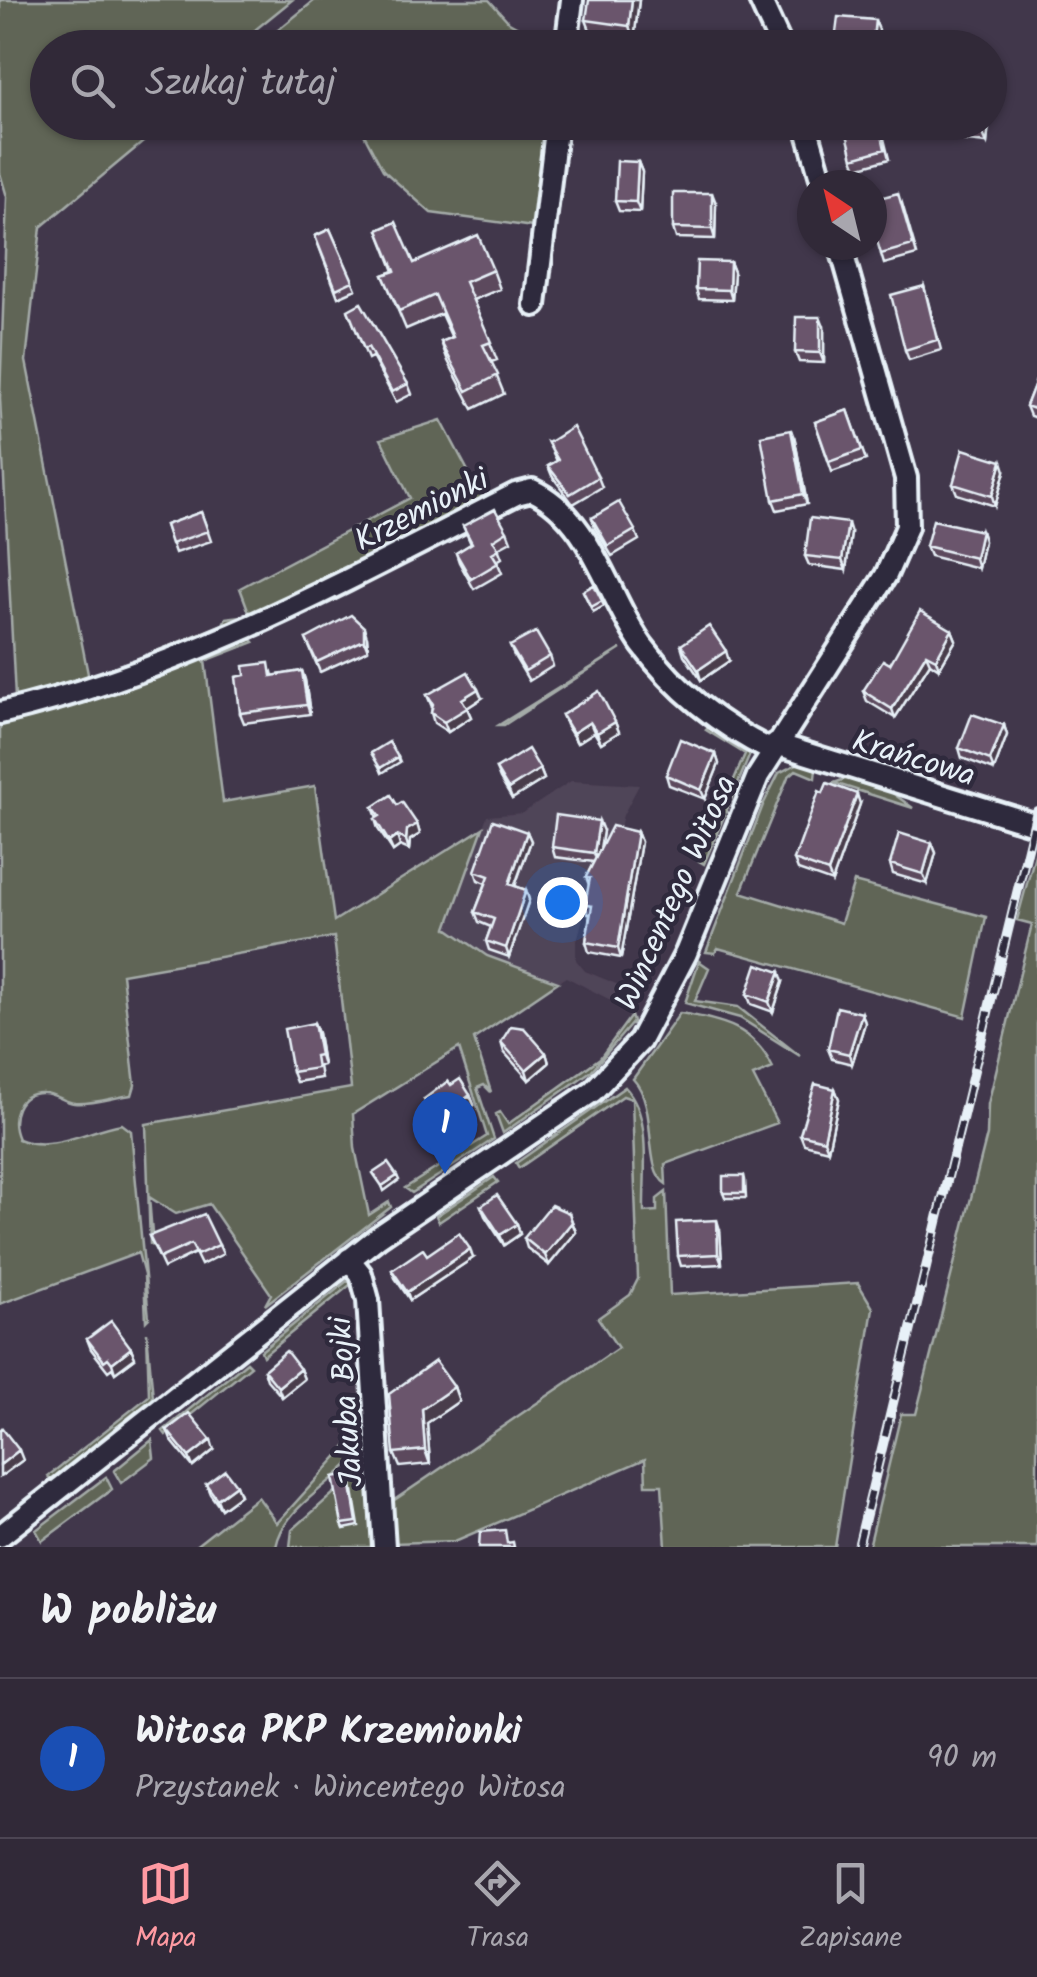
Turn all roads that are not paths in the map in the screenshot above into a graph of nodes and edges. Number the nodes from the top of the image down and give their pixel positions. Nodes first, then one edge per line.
1 (572, 0) edge
2 (761, 1) edge
3 (568, 30) edge
4 (774, 30) edge
5 (555, 140) edge
6 (811, 140) edge
7 (819, 170) edge
8 (844, 260) edge
9 (535, 305) dead end
10 (0, 713) edge
11 (774, 747) junction
12 (1037, 825) edge
13 (349, 1259) junction
14 (0, 1536) edge
15 (384, 1547) edge

1 - 3 street
2 - 4 street
5 - 9 street
6 - 7 street
8 - 11 street, Wincentego Witosa
10 - 11 street, Krzemionki
11 - 12 street, Krańcowa
11 - 13 street, Wincentego Witosa
13 - 14 street, Wincentego Witosa
13 - 15 street, Jakuba Bojki

